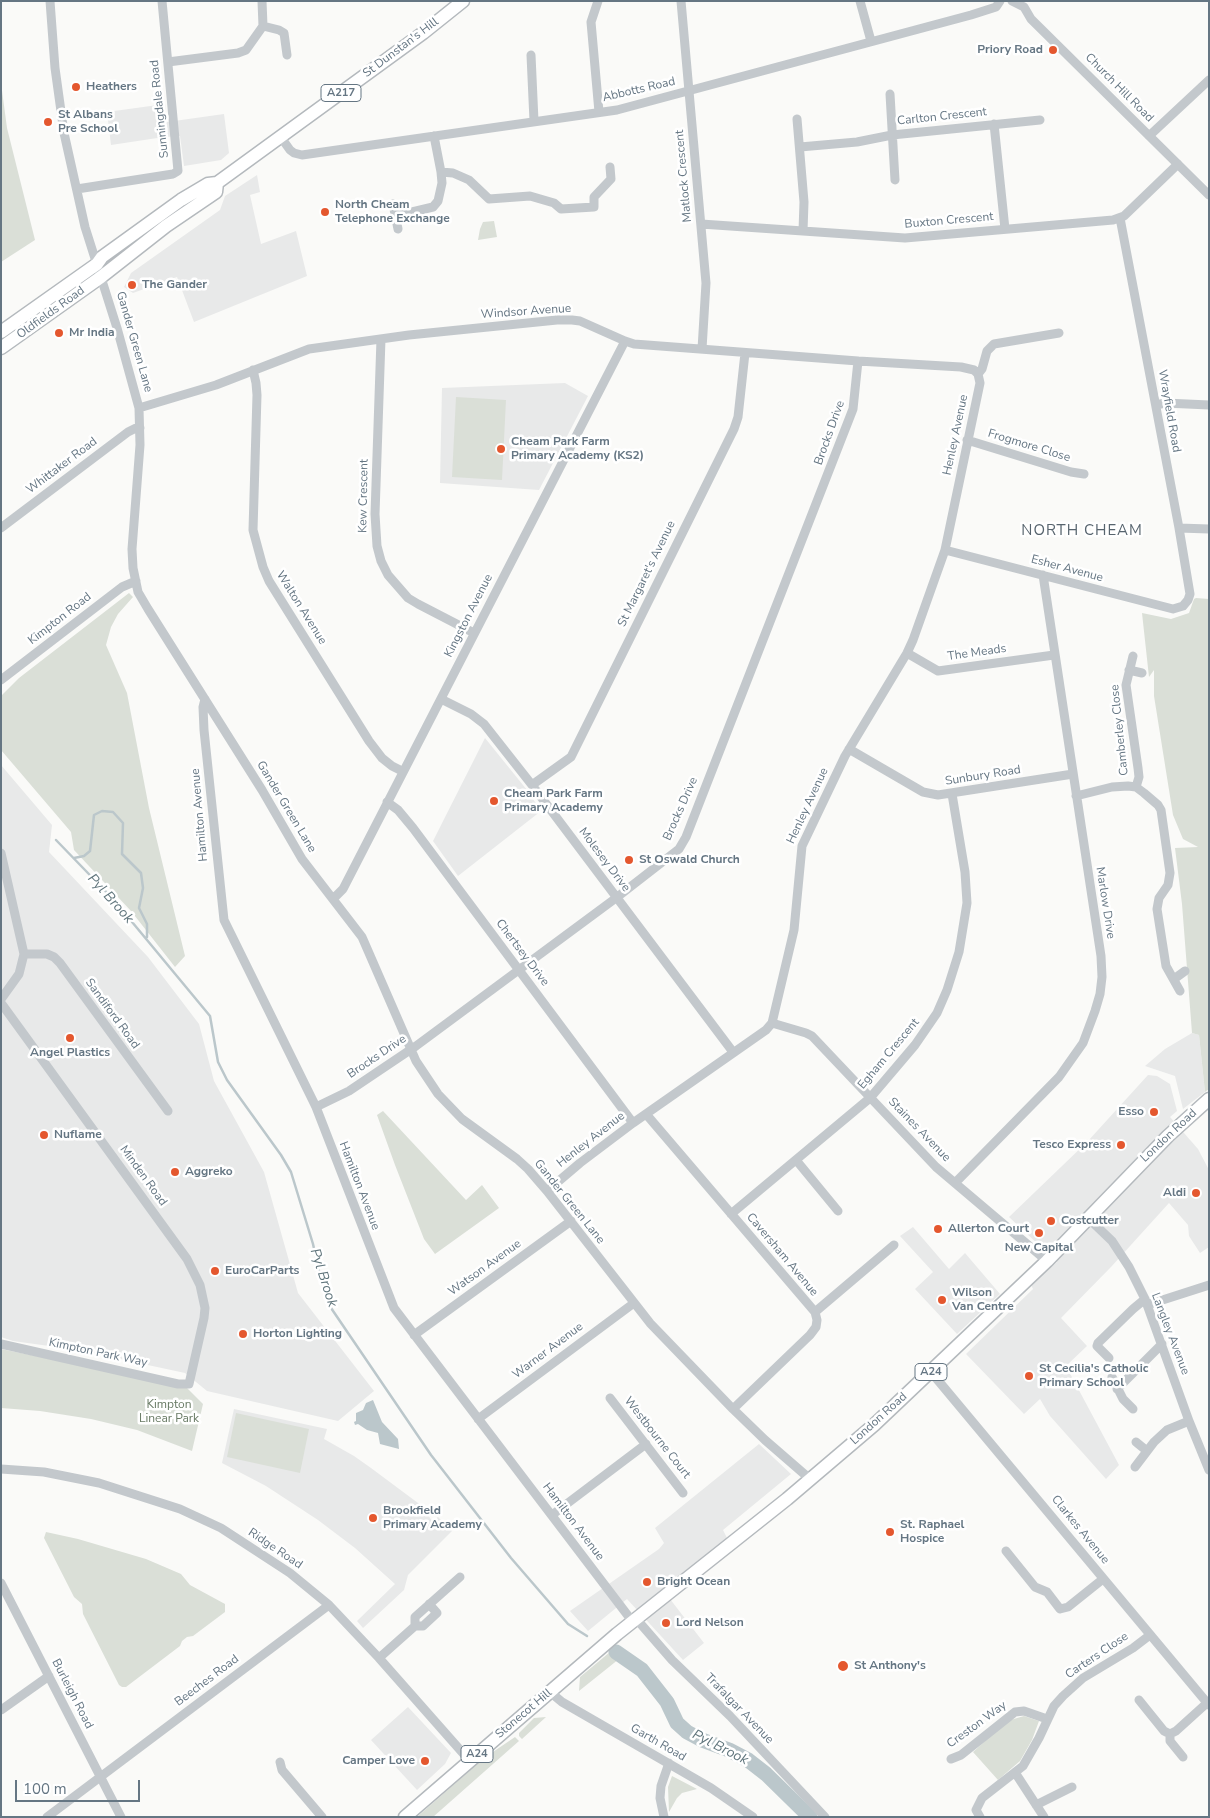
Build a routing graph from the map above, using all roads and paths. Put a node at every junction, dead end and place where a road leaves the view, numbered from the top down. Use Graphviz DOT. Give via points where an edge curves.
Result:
graph roads {
  1 [pos="50,1"];
  2 [pos="162,1"];
  3 [pos="262,1"];
  4 [pos="463,1"];
  5 [pos="598,1"];
  6 [pos="681,1"];
  7 [pos="860,1"];
  8 [pos="1000,1"];
  9 [pos="1012,1"];
  10 [pos="1028,4"];
  11 [pos="263,26"];
  12 [pos="871,41"];
  13 [pos="287,55"];
  14 [pos="531,55"];
  15 [pos="168,62"];
  16 [pos="1209,80"];
  17 [pos="689,91"];
  18 [pos="890,94"];
  19 [pos="599,112"];
  20 [pos="796,119"];
  21 [pos="1040,120"];
  22 [pos="534,121"];
  23 [pos="994,124"];
  24 [pos="892,135"];
  25 [pos="280,136"];
  26 [pos="434,136"];
  27 [pos="1149,136"];
  28 [pos="800,147"];
  29 [pos="1178,164"];
  30 [pos="610,166"];
  31 [pos="441,172"];
  32 [pos="895,180"];
  33 [pos="217,183"];
  34 [pos="77,189"];
  35 [pos="1209,195"];
  36 [pos="393,204"];
  37 [pos="395,216"];
  38 [pos="1120,218"];
  39 [pos="701,224"];
  40 [pos="398,229"];
  41 [pos="1005,229"];
  42 [pos="803,232"];
  43 [pos="97,264"];
  44 [pos="101,277"];
  45 [pos="1,332"];
  46 [pos="1059,333"];
  47 [pos="381,339"];
  48 [pos="625,341"];
  49 [pos="1,348"];
  50 [pos="702,349"];
  51 [pos="745,353"];
  52 [pos="858,361"];
  53 [pos="254,370"];
  54 [pos="978,374"];
  55 [pos="1156,405"];
  56 [pos="1209,405"];
  57 [pos="139,408"];
  58 [pos="140,428"];
  59 [pos="967,440"];
  60 [pos="1084,474"];
  61 [pos="1,528"];
  62 [pos="1179,528"];
  63 [pos="1209,529"];
  64 [pos="945,550"];
  65 [pos="1043,575"];
  66 [pos="136,581"];
  67 [pos="1183,606"];
  68 [pos="474,633"];
  69 [pos="907,653"];
  70 [pos="1054,655"];
  71 [pos="1133,656"];
  72 [pos="1130,670"];
  73 [pos="1142,673"];
  74 [pos="1,680"];
  75 [pos="206,699"];
  76 [pos="441,699"];
  77 [pos="222,725"];
  78 [pos="204,730"];
  79 [pos="849,749"];
  80 [pos="402,771"];
  81 [pos="1073,774"];
  82 [pos="532,785"];
  83 [pos="1136,788"];
  84 [pos="952,794"];
  85 [pos="1076,796"];
  86 [pos="387,802"];
  87 [pos="1,854"];
  88 [pos="616,898"];
  89 [pos="333,899"];
  90 [pos="24,954"];
  91 [pos="518,969"];
  92 [pos="1185,971"];
  93 [pos="1174,979"];
  94 [pos="1180,990"];
  95 [pos="1,1001"];
  96 [pos="772,1023"];
  97 [pos="410,1049"];
  98 [pos="733,1052"];
  99 [pos="870,1098"];
  100 [pos="1209,1100"];
  101 [pos="316,1107"];
  102 [pos="168,1112"];
  103 [pos="646,1114"];
  104 [pos="633,1123"];
  105 [pos="796,1160"];
  106 [pos="955,1183"];
  107 [pos="547,1191"];
  108 [pos="838,1211"];
  109 [pos="731,1214"];
  110 [pos="1088,1218"];
  111 [pos="571,1221"];
  112 [pos="894,1245"];
  113 [pos="1047,1262"];
  114 [pos="1209,1285"];
  115 [pos="1146,1302"];
  116 [pos="634,1303"];
  117 [pos="815,1312"];
  118 [pos="414,1335"];
  119 [pos="1,1344"];
  120 [pos="1162,1344"];
  121 [pos="1109,1358"];
  122 [pos="931,1372"];
  123 [pos="1112,1377"];
  124 [pos="189,1384"];
  125 [pos="1117,1389"];
  126 [pos="610,1398"];
  127 [pos="733,1409"];
  128 [pos="1133,1409"];
  129 [pos="478,1419"];
  130 [pos="1189,1421"];
  131 [pos="1136,1442"];
  132 [pos="646,1444"];
  133 [pos="1147,1450"];
  134 [pos="1135,1467"];
  135 [pos="1,1469"];
  136 [pos="1209,1470"];
  137 [pos="810,1479"];
  138 [pos="683,1493"];
  139 [pos="552,1515"];
  140 [pos="1006,1551"];
  141 [pos="460,1577"];
  142 [pos="1103,1578"];
  143 [pos="1,1583"];
  144 [pos="329,1605"];
  145 [pos="634,1620"];
  146 [pos="1150,1635"];
  147 [pos="597,1651"];
  148 [pos="379,1658"];
  149 [pos="49,1676"];
  150 [pos="550,1692"];
  151 [pos="1139,1700"];
  152 [pos="1208,1704"];
  153 [pos="1,1710"];
  154 [pos="1047,1719"];
  155 [pos="1170,1734"];
  156 [pos="1182,1757"];
  157 [pos="469,1760"];
  158 [pos="951,1760"];
  159 [pos="280,1762"];
  160 [pos="669,1763"];
  161 [pos="1016,1774"];
  162 [pos="101,1776"];
  163 [pos="1072,1787"];
  164 [pos="1036,1805"];
  165 [pos="47,1817"];
  166 [pos="121,1817"];
  167 [pos="322,1817"];
  168 [pos="405,1817"];
  169 [pos="664,1817"];
  170 [pos="753,1817"];
  171 [pos="825,1817"];
  172 [pos="980,1817"];
  173 [pos="1044,1817"];
  1 -- 34 [label="street, Gander Green Lane" via="56,81"];
  2 -- 15 [label="street, Sunningdale Road"];
  3 -- 11 [label="street"];
  4 -- 25 [label="highway, St Dunstan's Hill / A217"];
  5 -- 19 [label="street" via="591,22"];
  6 -- 17 [label="street, Matlock Crescent"];
  7 -- 12 [label="street"];
  8 -- 12 [label="street, Abbotts Road" via="996,7"];
  9 -- 10 [label="street, Church Hill Road"];
  10 -- 27 [label="street, Church Hill Road" via="1031,19"];
  11 -- 13 [label="street" via="284,33"];
  11 -- 15 [label="street" via="242,52"];
  12 -- 17 [label="street, Abbotts Road"];
  14 -- 22 [label="street"];
  15 -- 34 [label="street, Sunningdale Road" via="178,171"];
  16 -- 27 [label="street"];
  17 -- 19 [label="street, Abbotts Road"];
  17 -- 39 [label="street, Matlock Crescent"];
  18 -- 24 [label="street, Carlton Crescent"];
  19 -- 22 [label="street, Abbotts Road"];
  20 -- 28 [label="street"];
  21 -- 23 [label="street, Carlton Crescent"];
  22 -- 26 [label="street, Abbotts Road"];
  23 -- 24 [label="street, Carlton Crescent"];
  23 -- 41 [label="street, Carlton Crescent"];
  24 -- 28 [label="street, Carlton Crescent"];
  24 -- 32 [label="street, Carlton Crescent"];
  25 -- 26 [label="street, Abbotts Road" via="294,153 302,155"];
  25 -- 33 [label="highway, St Dunstan's Hill / A217"];
  26 -- 31 [label="street"];
  27 -- 29 [label="street, Church Hill Road"];
  28 -- 42 [label="street"];
  29 -- 35 [label="street, Church Hill Road"];
  29 -- 38 [label="street"];
  30 -- 31 [label="street" via="612,179 594,197 594,206 561,209 554,203 530,196 489,199 469,180"];
  31 -- 37 [label="street" via="438,201 433,207"];
  33 -- 43 [label="highway, St Dunstan's Hill / A217" via="208,184 181,200 102,257"];
  33 -- 44 [label="highway, St Dunstan's Hill / A217" via="216,192"];
  34 -- 43 [label="street, Gander Green Lane"];
  36 -- 37 [label="street"];
  37 -- 40 [label="street"];
  38 -- 41 [label="street, Buxton Crescent"];
  38 -- 55 [label="street, Wrayfield Road"];
  39 -- 42 [label="street, Buxton Crescent"];
  39 -- 50 [label="street, Matlock Crescent" via="706,284"];
  41 -- 42 [label="street, Buxton Crescent" via="905,238"];
  43 -- 44 [label="street, Gander Green Lane"];
  43 -- 45 [label="highway, Oldfields Road / A217"];
  44 -- 49 [label="highway, Oldfields Road / A217"];
  44 -- 57 [label="street, Gander Green Lane"];
  46 -- 54 [label="street, Henley Avenue" via="994,344 987,351"];
  47 -- 48 [label="street, Windsor Avenue" via="572,320"];
  47 -- 53 [label="street, Windsor Avenue" via="309,349"];
  47 -- 68 [label="street, Kew Crescent" via="375,514 381,561 388,575 408,598"];
  48 -- 50 [label="street, Windsor Avenue"];
  48 -- 68 [label="street, Kingston Avenue"];
  50 -- 51 [label="street, Windsor Avenue"];
  51 -- 52 [label="street, Windsor Avenue"];
  51 -- 82 [label="street, St Margaret's Avenue" via="738,418 730,436 571,757"];
  52 -- 54 [label="street, Windsor Avenue" via="961,367"];
  52 -- 88 [label="street, Brocks Drive" via="853,409 686,837 679,848"];
  53 -- 57 [label="street, Windsor Avenue" via="216,386"];
  53 -- 80 [label="street, Walton Avenue" via="253,530 263,567 369,741 382,758"];
  54 -- 59 [label="street, Henley Avenue" via="980,383"];
  55 -- 56 [label="street"];
  55 -- 62 [label="street, Wrayfield Road"];
  57 -- 58 [label="street, Gander Green Lane"];
  58 -- 61 [label="street, Whittaker Road" via="128,432"];
  58 -- 66 [label="street, Gander Green Lane" via="132,549"];
  59 -- 60 [label="street, Frogmore Close"];
  59 -- 64 [label="street, Henley Avenue"];
  62 -- 63 [label="street"];
  62 -- 67 [label="street, Wrayfield Road" via="1190,594"];
  64 -- 65 [label="street, Esher Avenue"];
  64 -- 69 [label="street, Henley Avenue"];
  65 -- 67 [label="street, Esher Avenue" via="1174,609"];
  65 -- 70 [label="street, Marlow Drive"];
  66 -- 74 [label="street, Kimpton Road" via="122,587"];
  66 -- 75 [label="street, Gander Green Lane" via="148,609"];
  68 -- 76 [label="street, Kingston Avenue"];
  69 -- 70 [label="street, The Meads" via="938,671"];
  69 -- 79 [label="street, Henley Avenue"];
  70 -- 81 [label="street, Marlow Drive"];
  71 -- 72 [label="street, Camberley Close"];
  72 -- 73 [label="street, Camberley Close"];
  72 -- 83 [label="street, Camberley Close" via="1126,685 1139,777"];
  75 -- 77 [label="street, Gander Green Lane"];
  75 -- 78 [label="street, Hamilton Avenue"];
  76 -- 80 [label="street, Kingston Avenue"];
  76 -- 82 [label="street, Molesey Drive" via="484,724"];
  77 -- 78 [label="street"];
  77 -- 89 [label="street, Gander Green Lane" via="302,859"];
  78 -- 101 [label="street, Hamilton Avenue" via="224,920"];
  79 -- 84 [label="street, Sunbury Road" via="922,792 938,796"];
  79 -- 96 [label="street, Henley Avenue" via="802,846 793,937"];
  80 -- 86 [label="street, Kingston Avenue"];
  81 -- 84 [label="street, Sunbury Road"];
  81 -- 85 [label="street, Marlow Drive"];
  82 -- 88 [label="street, Molesey Drive"];
  83 -- 85 [label="street, Camberley Close" via="1112,787"];
  83 -- 93 [label="street, Camberley Close" via="1158,805 1163,817 1170,873 1157,909 1164,960"];
  84 -- 99 [label="street, Egham Crescent" via="966,880 959,952 945,996 930,1024"];
  85 -- 106 [label="street, Marlow Drive" via="1101,956 1102,977 1096,1010 1083,1043 1059,1077"];
  86 -- 89 [label="street, Kingston Avenue" via="343,889"];
  86 -- 91 [label="street, Chertsey Drive" via="413,828"];
  87 -- 90 [label="street"];
  88 -- 91 [label="street, Brocks Drive"];
  88 -- 98 [label="street, Molesey Drive"];
  89 -- 97 [label="street, Gander Green Lane" via="362,937"];
  90 -- 95 [label="street" via="19,974"];
  90 -- 102 [label="street, Sandiford Road" via="54,957"];
  91 -- 97 [label="street, Brocks Drive"];
  91 -- 104 [label="street, Chertsey Drive"];
  92 -- 93 [label="street"];
  93 -- 94 [label="street, Camberley Close"];
  95 -- 124 [label="street, Minden Road" via="194,1270 205,1308"];
  96 -- 98 [label="street, Henley Avenue"];
  96 -- 99 [label="street, Staines Avenue" via="812,1036"];
  97 -- 101 [label="street, Brocks Drive" via="349,1090"];
  97 -- 107 [label="street, Gander Green Lane" via="426,1078 450,1108 517,1159"];
  98 -- 103 [label="street, Henley Avenue"];
  99 -- 105 [label="street, Egham Crescent"];
  99 -- 106 [label="street, Staines Avenue"];
  100 -- 110 [label="highway, London Road / A24" via="1168,1136"];
  101 -- 118 [label="street, Hamilton Avenue" via="390,1301"];
  103 -- 104 [label="street, Henley Avenue"];
  103 -- 109 [label="street, Caversham Avenue"];
  104 -- 107 [label="street, Henley Avenue"];
  105 -- 108 [label="street"];
  105 -- 109 [label="street, Egham Crescent"];
  106 -- 113 [label="street, Staines Avenue"];
  107 -- 111 [label="street, Gander Green Lane"];
  109 -- 117 [label="street, Caversham Avenue"];
  110 -- 113 [label="highway, London Road / A24"];
  110 -- 115 [label="street, Langley Avenue" via="1116,1247"];
  111 -- 116 [label="street, Gander Green Lane"];
  111 -- 118 [label="street, Watson Avenue"];
  112 -- 117 [label="street"];
  113 -- 122 [label="highway, London Road / A24"];
  114 -- 115 [label="street"];
  115 -- 120 [label="street, Langley Avenue"];
  115 -- 121 [label="street" via="1133,1309 1098,1343 1097,1346"];
  116 -- 127 [label="street, Gander Green Lane"];
  116 -- 129 [label="street, Warner Avenue"];
  117 -- 127 [label="street, Caversham Avenue" via="816,1327 810,1335"];
  118 -- 129 [label="street, Hamilton Avenue"];
  119 -- 124 [label="street, Kimpton Park Way"];
  120 -- 125 [label="street"];
  120 -- 130 [label="street, Langley Avenue"];
  122 -- 137 [label="highway, London Road / A24"];
  122 -- 142 [label="street, Clarkes Avenue"];
  123 -- 125 [label="street"];
  125 -- 128 [label="street"];
  126 -- 132 [label="street, Westbourne Court"];
  127 -- 137 [label="street, Gander Green Lane"];
  129 -- 139 [label="street, Hamilton Avenue"];
  130 -- 133 [label="street" via="1166,1430"];
  130 -- 136 [label="street, Langley Avenue"];
  131 -- 133 [label="street"];
  132 -- 138 [label="street, Westbourne Court"];
  132 -- 139 [label="street"];
  133 -- 134 [label="street"];
  135 -- 144 [label="street, Ridge Road" via="71,1476 180,1509 221,1528 266,1556"];
  137 -- 145 [label="highway, London Road / A24"];
  139 -- 145 [label="street, Hamilton Avenue"];
  140 -- 142 [label="street" via="1035,1587 1046,1592 1060,1609 1068,1607"];
  141 -- 148 [label="street" via="415,1617 415,1626"];
  142 -- 146 [label="street, Clarkes Avenue"];
  143 -- 149 [label="street, Burleigh Road"];
  144 -- 148 [label="street, Ridge Road"];
  144 -- 162 [label="street, Beeches Road"];
  145 -- 147 [label="highway, London Road / A24"];
  145 -- 171 [label="street, Trafalgar Avenue"];
  146 -- 152 [label="street, Clarkes Avenue"];
  146 -- 154 [label="street, Carters Close" via="1084,1678 1063,1696"];
  147 -- 150 [label="highway, Stonecot Hill / A24"];
  148 -- 157 [label="street, Ridge Road"];
  149 -- 153 [label="street"];
  149 -- 162 [label="street, Burleigh Road"];
  150 -- 157 [label="highway, Stonecot Hill / A24"];
  150 -- 160 [label="street, Garth Road"];
  151 -- 155 [label="street"];
  152 -- 155 [label="street"];
  154 -- 158 [label="street, Creston Way" via="1024,1711 1016,1712"];
  154 -- 161 [label="street, Carters Close"];
  155 -- 156 [label="street" via="1170,1741"];
  157 -- 168 [label="highway, Stonecot Hill / A24"];
  159 -- 167 [label="street" via="282,1770"];
  160 -- 169 [label="street" via="661,1786"];
  160 -- 170 [label="street, Garth Road"];
  161 -- 164 [label="street"];
  161 -- 172 [label="street, Carters Close" via="982,1798 976,1810"];
  162 -- 165 [label="street, Beeches Road"];
  162 -- 166 [label="street, Burleigh Road"];
  163 -- 164 [label="street"];
  164 -- 173 [label="street"];
}
